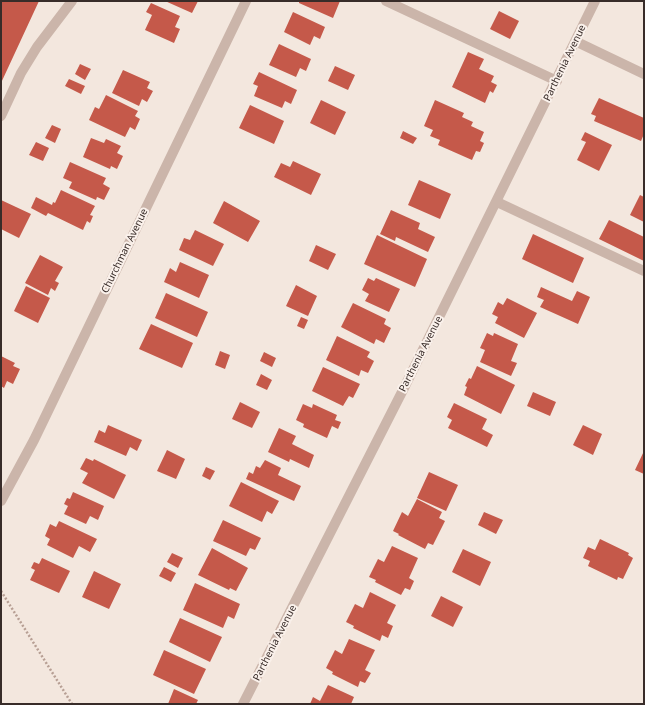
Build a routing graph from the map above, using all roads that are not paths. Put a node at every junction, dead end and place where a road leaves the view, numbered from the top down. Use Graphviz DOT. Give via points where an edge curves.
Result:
graph roads {
  1 [pos="72,1"];
  2 [pos="246,1"];
  3 [pos="386,1"];
  4 [pos="596,1"];
  5 [pos="576,42"];
  6 [pos="644,74"];
  7 [pos="557,81"];
  8 [pos="1,116"];
  9 [pos="497,202"];
  10 [pos="644,271"];
  11 [pos="1,500"];
  12 [pos="243,704"];
  1 -- 8 [label="street" via="37,47 21,73"];
  2 -- 11 [label="street, Churchman Avenue" via="34,440"];
  3 -- 7 [label="street"];
  4 -- 5 [label="street, Parthenia Avenue"];
  5 -- 6 [label="street"];
  5 -- 7 [label="street, Parthenia Avenue"];
  7 -- 9 [label="street, Parthenia Avenue"];
  9 -- 10 [label="street"];
  9 -- 12 [label="street, Parthenia Avenue"];
}
